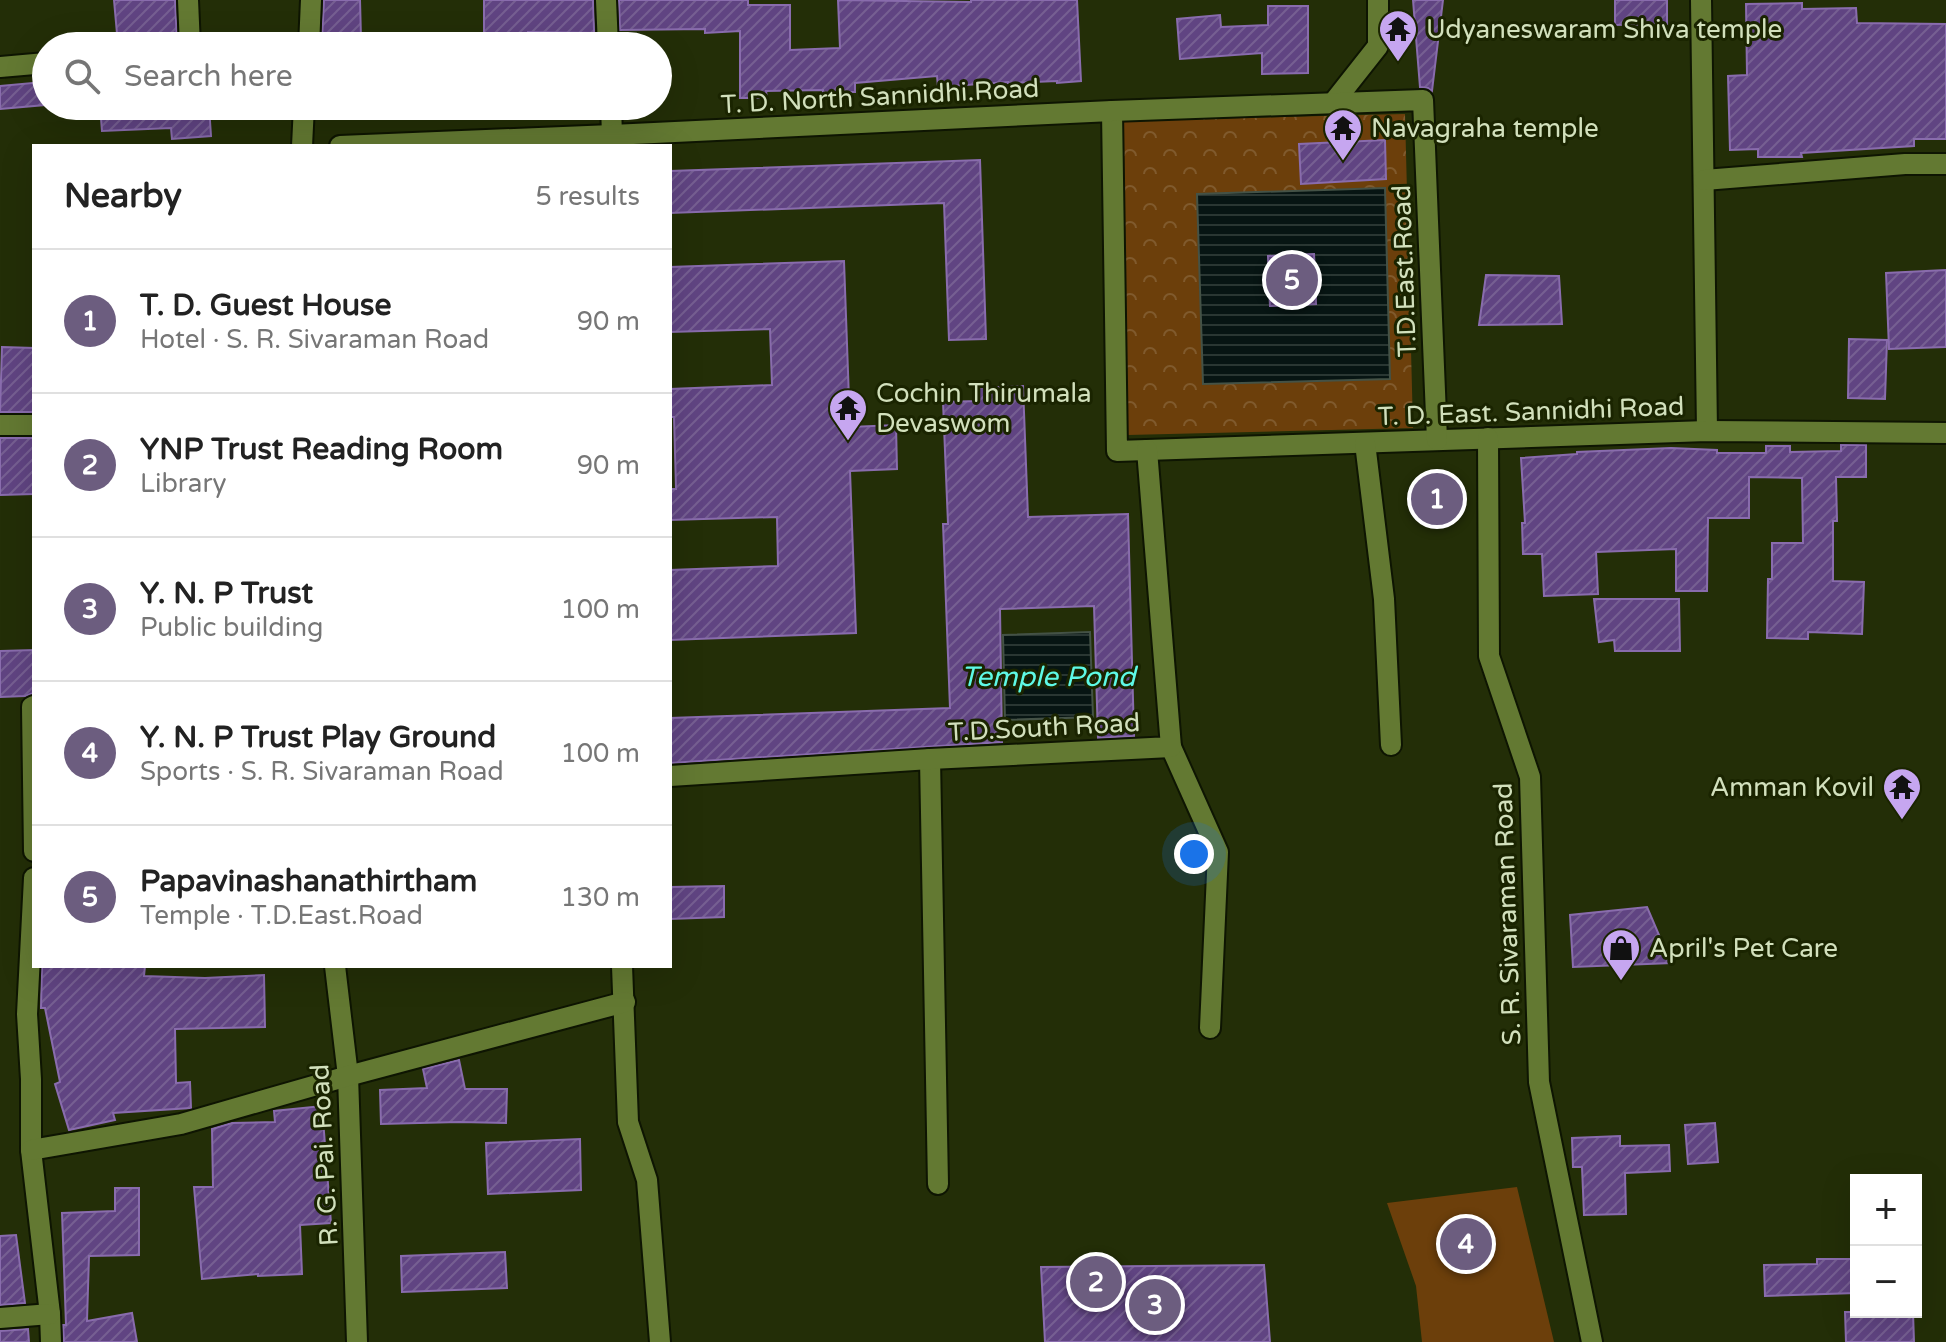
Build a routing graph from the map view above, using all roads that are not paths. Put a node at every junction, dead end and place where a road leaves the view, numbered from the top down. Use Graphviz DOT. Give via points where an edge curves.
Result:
graph roads {
  1 [pos="188,0"];
  2 [pos="311,0"];
  3 [pos="606,0"];
  4 [pos="1378,0"];
  5 [pos="1701,0"];
  6 [pos="189,32"];
  7 [pos="310,32"];
  8 [pos="607,32"];
  9 [pos="32,64"];
  10 [pos="0,67"];
  11 [pos="1423,100"];
  12 [pos="1333,103"];
  13 [pos="1112,111"];
  14 [pos="303,120"];
  15 [pos="611,120"];
  16 [pos="612,135"];
  17 [pos="302,144"];
  18 [pos="389,144"];
  19 [pos="1946,164"];
  20 [pos="1704,180"];
  21 [pos="0,425"];
  22 [pos="32,425"];
  23 [pos="1707,431"];
  24 [pos="1946,433"];
  25 [pos="1488,438"];
  26 [pos="1437,440"];
  27 [pos="1365,443"];
  28 [pos="1147,450"];
  29 [pos="1391,745"];
  30 [pos="1171,747"];
  31 [pos="930,759"];
  32 [pos="672,776"];
  33 [pos="32,917"];
  34 [pos="335,968"];
  35 [pos="622,968"];
  36 [pos="625,1002"];
  37 [pos="1210,1028"];
  38 [pos="348,1076"];
  39 [pos="31,1150"];
  40 [pos="938,1184"];
  41 [pos="50,1314"];
  42 [pos="0,1318"];
  43 [pos="51,1342"];
  44 [pos="357,1342"];
  45 [pos="660,1342"];
  46 [pos="1592,1342"];
  1 -- 6 [label="street"];
  2 -- 7 [label="street"];
  3 -- 8 [label="street"];
  4 -- 12 [label="street" via="1378,46"];
  5 -- 20 [label="street"];
  9 -- 10 [label="street"];
  11 -- 12 [label="street, T. D. North Sannidhi.Road"];
  11 -- 26 [label="street, T.D.East.Road"];
  12 -- 13 [label="street, T. D. North Sannidhi.Road"];
  13 -- 16 [label="street, T. D. North Sannidhi.Road"];
  13 -- 28 [label="street, T. D. East. Sannidhi Road" via="1117,451"];
  14 -- 17 [label="street"];
  15 -- 16 [label="street"];
  16 -- 18 [label="street, T. D. North Sannidhi.Road"];
  19 -- 20 [label="street"];
  20 -- 23 [label="street"];
  21 -- 22 [label="street"];
  23 -- 24 [label="street, T. D. East. Sannidhi Road"];
  23 -- 25 [label="street, T. D. East. Sannidhi Road"];
  25 -- 26 [label="street, T. D. East. Sannidhi Road"];
  25 -- 46 [label="street, S. R. Sivaraman Road" via="1489,656 1530,777 1539,1082"];
  26 -- 27 [label="street, T. D. East. Sannidhi Road"];
  27 -- 28 [label="street, T. D. East. Sannidhi Road"];
  27 -- 29 [label="street" via="1384,599"];
  28 -- 30 [label="street, T.D.South Road"];
  30 -- 31 [label="street, T.D.South Road"];
  30 -- 37 [label="street" via="1218,852"];
  31 -- 32 [label="street, T.D.South Road"];
  31 -- 40 [label="street"];
  33 -- 39 [label="street" via="27,1014"];
  34 -- 38 [label="street, R. G. Pai. Road"];
  35 -- 36 [label="street"];
  36 -- 38 [label="street"];
  36 -- 45 [label="street" via="628,1122 647,1180"];
  38 -- 39 [label="street" via="181,1124"];
  38 -- 44 [label="street, R. G. Pai. Road"];
  39 -- 41 [label="street"];
  41 -- 42 [label="street"];
  41 -- 43 [label="street"];
}
